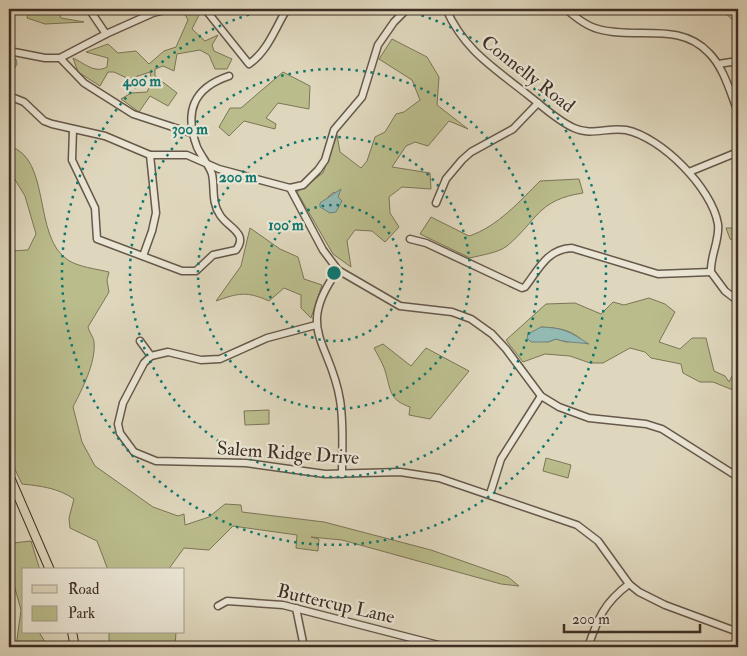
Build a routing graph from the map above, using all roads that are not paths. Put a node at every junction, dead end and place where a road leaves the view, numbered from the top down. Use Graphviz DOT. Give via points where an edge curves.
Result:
graph roads {
  1 [pos="89,9"];
  2 [pos="169,9"];
  3 [pos="206,9"];
  4 [pos="287,9"];
  5 [pos="407,9"];
  6 [pos="446,9"];
  7 [pos="566,9"];
  8 [pos="106,34"];
  9 [pos="9,51"];
  10 [pos="60,58"];
  11 [pos="738,61"];
  12 [pos="718,64"];
  13 [pos="229,76"];
  14 [pos="9,96"];
  15 [pos="538,103"];
  16 [pos="738,112"];
  17 [pos="73,129"];
  18 [pos="194,134"];
  19 [pos="738,152"];
  20 [pos="150,155"];
  21 [pos="203,160"];
  22 [pos="689,172"];
  23 [pos="290,188"];
  24 [pos="436,203"];
  25 [pos="410,239"];
  26 [pos="143,256"];
  27 [pos="338,270"];
  28 [pos="711,272"];
  29 [pos="738,301"];
  30 [pos="316,326"];
  31 [pos="140,341"];
  32 [pos="151,356"];
  33 [pos="541,396"];
  34 [pos="342,474"];
  35 [pos="9,475"];
  36 [pos="738,477"];
  37 [pos="490,494"];
  38 [pos="49,568"];
  39 [pos="629,584"];
  40 [pos="218,606"];
  41 [pos="296,608"];
  42 [pos="738,632"];
  43 [pos="72,634"];
  44 [pos="75,647"];
  45 [pos="304,647"];
  46 [pos="446,647"];
  47 [pos="588,647"];
  1 -- 8 [label="street"];
  2 -- 8 [label="street"];
  3 -- 4 [label="street" via="249,64 258,58"];
  5 -- 23 [label="street" via="378,45 362,97 334,130 325,160 302,185"];
  6 -- 15 [label="street, Connelly Road" via="472,50"];
  7 -- 12 [label="street" via="599,30 687,37 709,52"];
  8 -- 10 [label="street"];
  9 -- 10 [label="street"];
  10 -- 18 [label="street" via="84,83 133,114"];
  11 -- 12 [label="street"];
  12 -- 16 [label="street"];
  13 -- 18 [label="street" via="208,86 195,99 191,117"];
  14 -- 17 [label="street" via="24,102 44,121"];
  15 -- 22 [label="street, Connelly Road" via="568,125 583,131 616,129 651,140"];
  15 -- 24 [label="street" via="514,129 462,160 446,179"];
  17 -- 20 [label="street" via="105,136"];
  17 -- 26 [label="street" via="72,160 95,208 97,239"];
  18 -- 21 [label="street"];
  19 -- 22 [label="street"];
  20 -- 21 [label="street" via="187,155"];
  20 -- 26 [label="street" via="156,213"];
  21 -- 23 [label="street" via="219,169"];
  21 -- 26 [label="street" via="212,173 215,206 225,222 238,232 240,244 236,250 212,255 196,271 189,272"];
  22 -- 28 [label="street, Connelly Road" via="706,194 718,224"];
  23 -- 27 [label="street" via="323,250"];
  25 -- 28 [label="street" via="426,243 522,288 550,254 560,248 572,248 658,274"];
  27 -- 30 [label="street" via="323,294"];
  27 -- 33 [label="street" via="400,306 452,312 471,319 506,349"];
  28 -- 29 [label="street" via="725,291"];
  30 -- 32 [label="street" via="254,342 220,359 201,360 168,352"];
  30 -- 34 [label="street" via="340,402"];
  31 -- 32 [label="street"];
  32 -- 34 [label="street, Salem Ridge Drive" via="119,413 120,433 134,452 156,461 246,463 309,473"];
  33 -- 36 [label="street" via="589,418 646,424 662,430"];
  33 -- 37 [label="street" via="501,459"];
  34 -- 37 [label="street, Salem Ridge Drive" via="419,474"];
  35 -- 38 [label="main road"];
  37 -- 39 [label="street, Salem Ridge Drive" via="576,525 598,541"];
  39 -- 42 [label="street, Salem Ridge Drive" via="664,605"];
  39 -- 47 [label="street" via="603,609"];
  40 -- 41 [label="street, Buttercup Lane" via="227,601"];
  41 -- 45 [label="street"];
  41 -- 46 [label="street, Buttercup Lane"];
  43 -- 44 [label="main road"];
}
